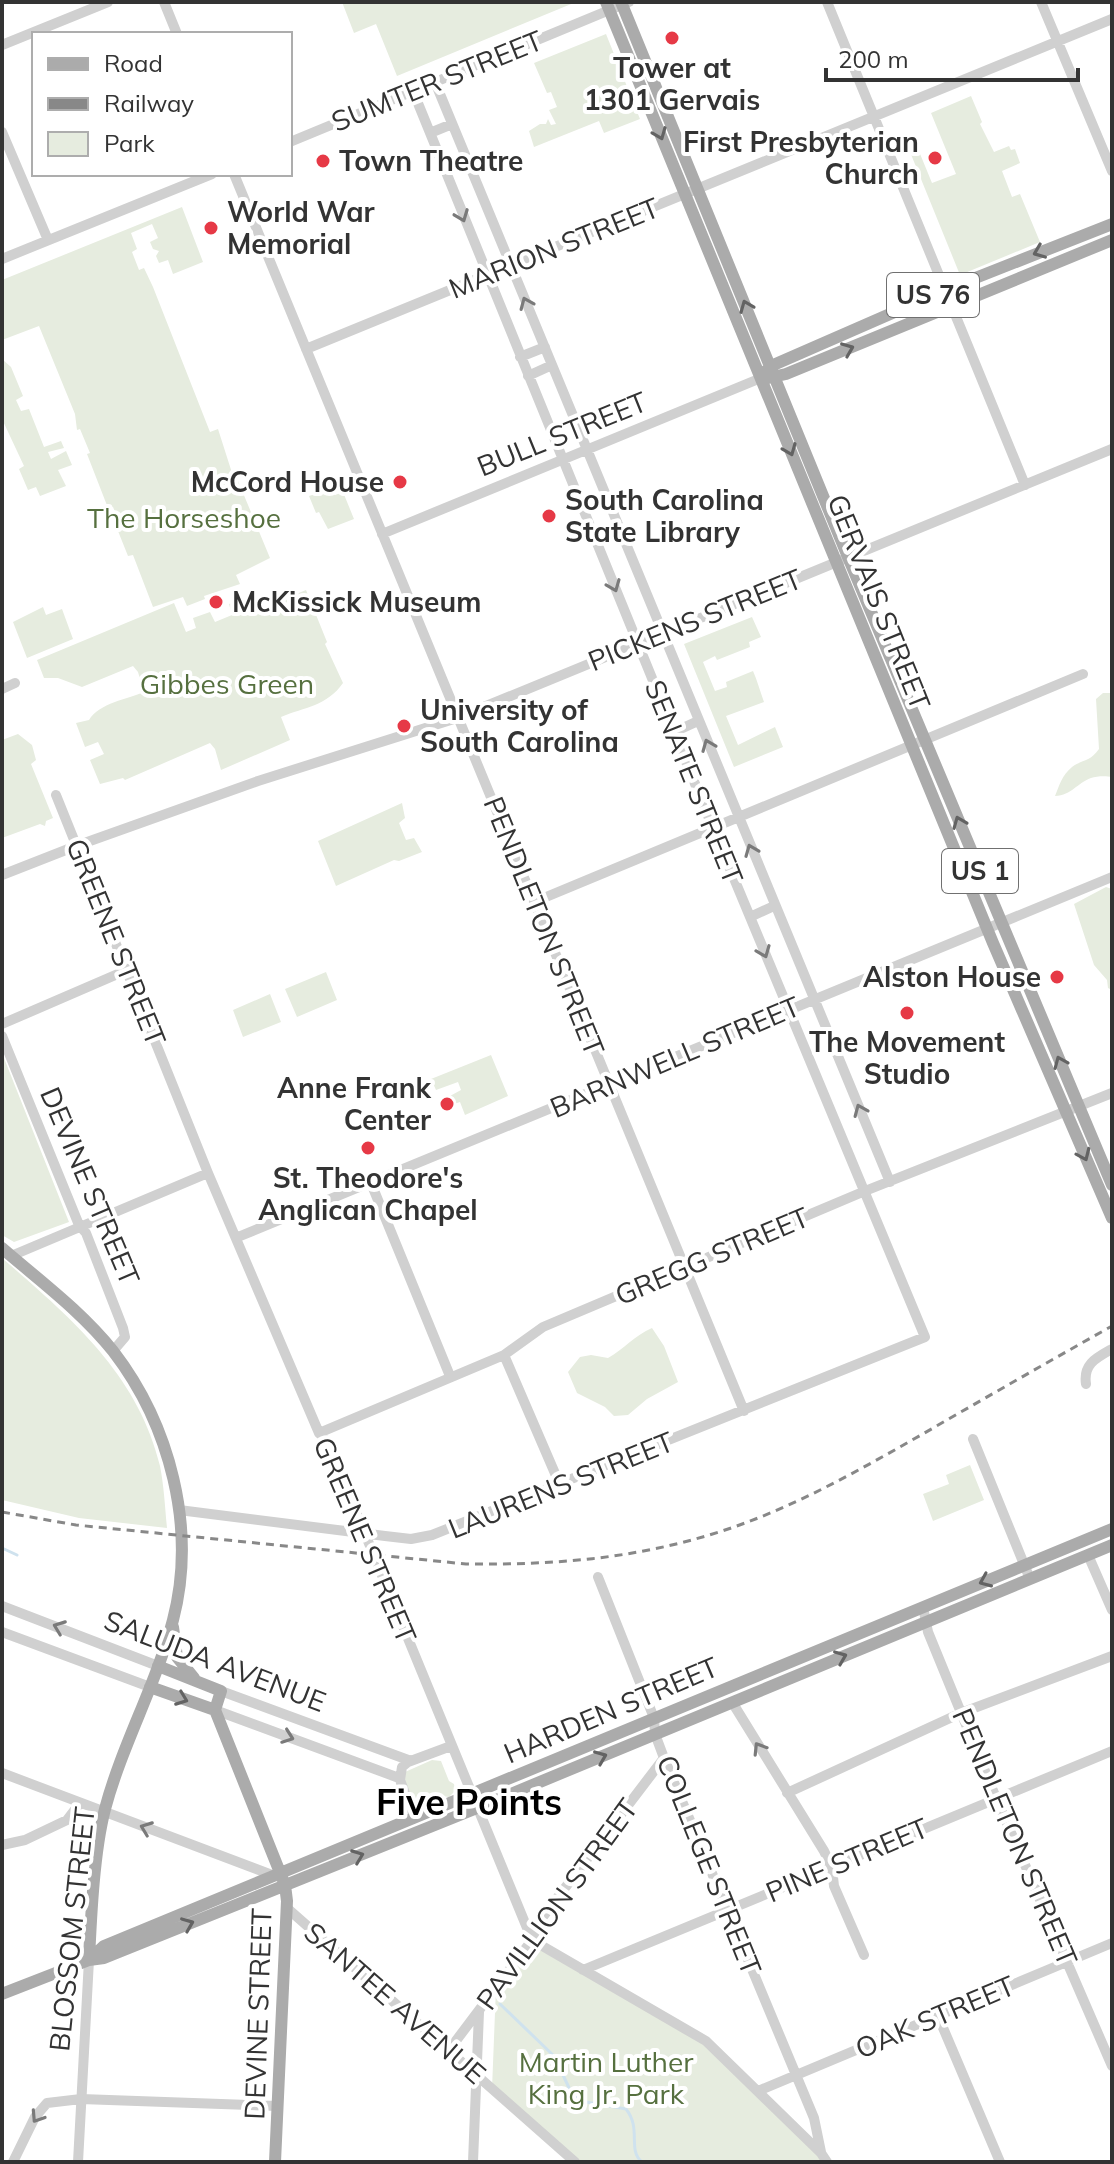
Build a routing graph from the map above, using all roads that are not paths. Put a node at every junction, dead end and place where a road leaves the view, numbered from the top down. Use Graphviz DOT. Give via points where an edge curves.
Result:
graph roads {
  1 [pos="108,2"];
  2 [pos="164,2"];
  3 [pos="827,2"];
  4 [pos="1041,2"];
  5 [pos="624,3"];
  6 [pos="607,6"];
  7 [pos="1112,19"];
  8 [pos="34,32"];
  9 [pos="176,32"];
  10 [pos="32,33"];
  11 [pos="1057,42"];
  12 [pos="2,45"];
  13 [pos="435,82"];
  14 [pos="413,91"];
  15 [pos="874,117"];
  16 [pos="452,124"];
  17 [pos="2,132"];
  18 [pos="430,133"];
  19 [pos="292,141"];
  20 [pos="1112,171"];
  21 [pos="207,176"];
  22 [pos="235,176"];
  23 [pos="698,189"];
  24 [pos="685,195"];
  25 [pos="1112,224"];
  26 [pos="48,240"];
  27 [pos="1112,240"];
  28 [pos="2,259"];
  29 [pos="511,266"];
  30 [pos="486,276"];
  31 [pos="945,290"];
  32 [pos="952,307"];
  33 [pos="545,347"];
  34 [pos="306,349"];
  35 [pos="520,357"];
  36 [pos="552,365"];
  37 [pos="773,372"];
  38 [pos="528,376"];
  39 [pos="761,378"];
  40 [pos="1112,449"];
  41 [pos="587,450"];
  42 [pos="563,460"];
  43 [pos="1025,485"];
  44 [pos="382,534"];
  45 [pos="842,559"];
  46 [pos="662,634"];
  47 [pos="637,644"];
  48 [pos="1083,674"];
  49 [pos="15,683"];
  50 [pos="2,689"];
  51 [pos="457,718"];
  52 [pos="698,721"];
  53 [pos="674,732"];
  54 [pos="930,739"];
  55 [pos="912,746"];
  56 [pos="56,795"];
  57 [pos="738,817"];
  58 [pos="713,828"];
  59 [pos="76,846"];
  60 [pos="2,875"];
  61 [pos="1112,877"];
  62 [pos="534,902"];
  63 [pos="774,906"];
  64 [pos="750,917"];
  65 [pos="1001,923"];
  66 [pos="988,929"];
  67 [pos="127,970"];
  68 [pos="814,999"];
  69 [pos="789,1011"];
  70 [pos="2,1024"];
  71 [pos="2,1036"];
  72 [pos="609,1085"];
  73 [pos="1112,1093"];
  74 [pos="1078,1106"];
  75 [pos="1065,1112"];
  76 [pos="208,1173"];
  77 [pos="890,1182"];
  78 [pos="371,1183"];
  79 [pos="1112,1185"];
  80 [pos="865,1191"];
  81 [pos="1112,1218"];
  82 [pos="79,1225"];
  83 [pos="238,1237"];
  84 [pos="7,1252"];
  85 [pos="684,1267"];
  86 [pos="925,1337"];
  87 [pos="1112,1349"];
  88 [pos="113,1351"];
  89 [pos="504,1355"];
  90 [pos="450,1376"];
  91 [pos="1086,1384"];
  92 [pos="744,1411"];
  93 [pos="319,1433"];
  94 [pos="973,1439"];
  95 [pos="560,1485"];
  96 [pos="179,1510"];
  97 [pos="1112,1529"];
  98 [pos="365,1534"];
  99 [pos="1112,1545"];
  100 [pos="1088,1555"];
  101 [pos="1024,1565"];
  102 [pos="598,1577"];
  103 [pos="1030,1579"];
  104 [pos="2,1606"];
  105 [pos="923,1607"];
  106 [pos="1112,1610"];
  107 [pos="173,1620"];
  108 [pos="925,1622"];
  109 [pos="2,1632"];
  110 [pos="1112,1656"];
  111 [pos="158,1666"];
  112 [pos="196,1680"];
  113 [pos="150,1687"];
  114 [pos="221,1691"];
  115 [pos="732,1702"];
  116 [pos="215,1710"];
  117 [pos="961,1713"];
  118 [pos="654,1718"];
  119 [pos="655,1734"];
  120 [pos="451,1746"];
  121 [pos="1112,1751"];
  122 [pos="664,1758"];
  123 [pos="411,1761"];
  124 [pos="2,1773"];
  125 [pos="399,1778"];
  126 [pos="787,1793"];
  127 [pos="472,1795"];
  128 [pos="996,1798"];
  129 [pos="80,1803"];
  130 [pos="477,1808"];
  131 [pos="104,1812"];
  132 [pos="414,1817"];
  133 [pos="2,1845"];
  134 [pos="832,1868"];
  135 [pos="276,1873"];
  136 [pos="285,1885"];
  137 [pos="287,1908"];
  138 [pos="727,1911"];
  139 [pos="532,1940"];
  140 [pos="1112,1943"];
  141 [pos="864,1955"];
  142 [pos="89,1960"];
  143 [pos="1068,1961"];
  144 [pos="583,1970"];
  145 [pos="2,1994"];
  146 [pos="479,2012"];
  147 [pos="938,2016"];
  148 [pos="449,2050"];
  149 [pos="1112,2066"];
  150 [pos="476,2075"];
  151 [pos="795,2075"];
  152 [pos="758,2091"];
  153 [pos="81,2099"];
  154 [pos="278,2106"];
  155 [pos="824,2158"];
  156 [pos="13,2162"];
  157 [pos="78,2162"];
  158 [pos="275,2162"];
  159 [pos="473,2162"];
  160 [pos="575,2162"];
  161 [pos="1000,2162"];
  1 -- 8 [label="street"];
  2 -- 9 [label="street"];
  3 -- 15 [label="street"];
  4 -- 11 [label="street"];
  5 -- 6 [label="street, SUMTER STREET"];
  5 -- 23 [label="main road, GERVAIS STREET / US 1"];
  6 -- 13 [label="street, SUMTER STREET"];
  6 -- 24 [label="main road, GERVAIS STREET, one-way"];
  7 -- 11 [label="street, MARION STREET"];
  10 -- 12 [label="street"];
  11 -- 15 [label="street, MARION STREET"];
  11 -- 20 [label="street"];
  13 -- 14 [label="street, SUMTER STREET"];
  13 -- 16 [label="street, SENATE STREET"];
  14 -- 18 [label="street, SENATE STREET"];
  14 -- 19 [label="street, SUMTER STREET"];
  15 -- 23 [label="street, MARION STREET"];
  15 -- 31 [label="street"];
  16 -- 18 [label="street"];
  16 -- 29 [label="street, SENATE STREET"];
  17 -- 26 [label="street"];
  18 -- 30 [label="street, SENATE STREET, one-way"];
  21 -- 26 [label="street"];
  22 -- 34 [label="street, PENDLETON STREET"];
  23 -- 24 [label="street, MARION STREET"];
  37 -- 23 [label="main road, GERVAIS STREET / US 1, one-way"];
  24 -- 29 [label="street, MARION STREET"];
  24 -- 39 [label="main road, GERVAIS STREET"];
  25 -- 31 [label="main road, BULL STREET / US 76, one-way"];
  26 -- 28 [label="street"];
  27 -- 32 [label="main road, BULL STREET / US 76"];
  29 -- 30 [label="street, MARION STREET"];
  33 -- 29 [label="street, SENATE STREET, one-way"];
  30 -- 34 [label="street, MARION STREET"];
  30 -- 35 [label="street, SENATE STREET"];
  31 -- 32 [label="street"];
  31 -- 37 [label="main road, BULL STREET / US 76"];
  37 -- 32 [label="main road, BULL STREET / US 76, one-way"];
  32 -- 43 [label="street"];
  33 -- 35 [label="street"];
  33 -- 36 [label="street, SENATE STREET"];
  34 -- 44 [label="street, PENDLETON STREET"];
  35 -- 38 [label="street, SENATE STREET"];
  36 -- 38 [label="street"];
  36 -- 41 [label="street, SENATE STREET"];
  37 -- 39 [label="main road, BULL STREET"];
  37 -- 45 [label="main road, GERVAIS STREET / US 1"];
  38 -- 42 [label="street, SENATE STREET"];
  39 -- 41 [label="street, BULL STREET"];
  39 -- 45 [label="main road, GERVAIS STREET, one-way"];
  40 -- 43 [label="street, PICKENS STREET"];
  41 -- 42 [label="street, BULL STREET"];
  41 -- 46 [label="street, SENATE STREET"];
  42 -- 44 [label="street, BULL STREET"];
  42 -- 47 [label="street, SENATE STREET, one-way"];
  43 -- 45 [label="street, PICKENS STREET"];
  44 -- 51 [label="street, PENDLETON STREET"];
  45 -- 46 [label="street, PICKENS STREET"];
  45 -- 54 [label="main road, GERVAIS STREET / US 1"];
  45 -- 55 [label="main road, GERVAIS STREET"];
  46 -- 47 [label="street, PICKENS STREET"];
  46 -- 52 [label="street, SENATE STREET"];
  47 -- 51 [label="street, PICKENS STREET"];
  47 -- 53 [label="street, SENATE STREET"];
  48 -- 54 [label="street"];
  49 -- 50 [label="street"];
  51 -- 59 [label="street, PICKENS STREET"];
  51 -- 62 [label="street, PENDLETON STREET"];
  52 -- 53 [label="street"];
  57 -- 52 [label="street, SENATE STREET, one-way"];
  53 -- 58 [label="street, SENATE STREET"];
  54 -- 55 [label="street"];
  65 -- 54 [label="main road, GERVAIS STREET / US 1, one-way"];
  55 -- 57 [label="street"];
  55 -- 66 [label="main road, GERVAIS STREET"];
  56 -- 59 [label="street, GREENE STREET"];
  57 -- 58 [label="street"];
  63 -- 57 [label="street, SENATE STREET, one-way"];
  58 -- 62 [label="street"];
  58 -- 64 [label="street, SENATE STREET"];
  59 -- 60 [label="street, PICKENS STREET"];
  59 -- 67 [label="street, GREENE STREET"];
  61 -- 65 [label="street, BARNWELL STREET"];
  62 -- 72 [label="street, PENDLETON STREET"];
  63 -- 64 [label="street"];
  63 -- 68 [label="street, SENATE STREET"];
  64 -- 69 [label="street, SENATE STREET, one-way"];
  65 -- 66 [label="street, BARNWELL STREET"];
  74 -- 65 [label="main road, GERVAIS STREET / US 1, one-way"];
  66 -- 68 [label="street, BARNWELL STREET"];
  66 -- 75 [label="main road, GERVAIS STREET"];
  67 -- 70 [label="street"];
  67 -- 76 [label="street, GREENE STREET"];
  68 -- 69 [label="street, BARNWELL STREET"];
  77 -- 68 [label="street, SENATE STREET, one-way"];
  69 -- 72 [label="street, BARNWELL STREET"];
  69 -- 80 [label="street, SENATE STREET"];
  71 -- 82 [label="street, DEVINE STREET"];
  72 -- 78 [label="street, BARNWELL STREET"];
  72 -- 85 [label="street, PENDLETON STREET"];
  73 -- 74 [label="street, GREGG STREET"];
  74 -- 75 [label="street, GREGG STREET"];
  74 -- 79 [label="main road, GERVAIS STREET / US 1"];
  75 -- 77 [label="street, GREGG STREET"];
  75 -- 81 [label="main road, GERVAIS STREET, one-way"];
  76 -- 82 [label="street"];
  76 -- 83 [label="street, GREENE STREET"];
  77 -- 80 [label="street, GREGG STREET"];
  78 -- 83 [label="street, BARNWELL STREET"];
  78 -- 90 [label="street"];
  80 -- 85 [label="street, GREGG STREET"];
  80 -- 86 [label="street, SENATE STREET"];
  82 -- 84 [label="street"];
  82 -- 88 [label="street, DEVINE STREET" via="125,1337"];
  83 -- 93 [label="street, GREENE STREET"];
  84 -- 88 [label="main road, BLOSSOM STREET"];
  85 -- 89 [label="street, GREGG STREET" via="543,1327"];
  85 -- 92 [label="street, PENDLETON STREET"];
  86 -- 92 [label="street, LAURENS STREET"];
  87 -- 91 [label="street" via="1088,1365"];
  88 -- 96 [label="main road, BLOSSOM STREET" via="152,1418"];
  89 -- 90 [label="street, GREGG STREET"];
  89 -- 95 [label="street"];
  90 -- 93 [label="street, GREGG STREET"];
  92 -- 95 [label="street, LAURENS STREET"];
  93 -- 98 [label="street, GREENE STREET"];
  94 -- 101 [label="street"];
  95 -- 98 [label="street, LAURENS STREET" via="432,1535 411,1539"];
  96 -- 98 [label="street, LAURENS STREET"];
  96 -- 107 [label="main road, BLOSSOM STREET" via="180,1567"];
  97 -- 101 [label="main road, HARDEN STREET"];
  98 -- 120 [label="street, GREENE STREET"];
  99 -- 100 [label="main road, HARDEN STREET"];
  100 -- 103 [label="main road, HARDEN STREET"];
  100 -- 106 [label="street"];
  101 -- 103 [label="street"];
  101 -- 105 [label="main road, HARDEN STREET, one-way"];
  102 -- 118 [label="street, COLLEGE STREET"];
  103 -- 108 [label="main road, HARDEN STREET"];
  111 -- 104 [label="street, SALUDA AVENUE, one-way"];
  105 -- 108 [label="street, PENDLETON STREET"];
  105 -- 118 [label="main road, HARDEN STREET"];
  107 -- 111 [label="main road, BLOSSOM STREET"];
  107 -- 112 [label="main road" via="177,1657"];
  115 -- 108 [label="main road, HARDEN STREET, one-way"];
  108 -- 117 [label="street, PENDLETON STREET"];
  109 -- 113 [label="street, SALUDA AVENUE"];
  110 -- 117 [label="street"];
  111 -- 112 [label="main road, SALUDA AVENUE"];
  111 -- 113 [label="main road, BLOSSOM STREET"];
  112 -- 114 [label="main road, SALUDA AVENUE"];
  113 -- 116 [label="main road, SALUDA AVENUE, one-way"];
  113 -- 131 [label="main road, BLOSSOM STREET"];
  114 -- 116 [label="main road"];
  114 -- 123 [label="street, SALUDA AVENUE"];
  115 -- 119 [label="main road, HARDEN STREET"];
  126 -- 115 [label="street, one-way"];
  116 -- 125 [label="street, SALUDA AVENUE, one-way"];
  116 -- 135 [label="main road, DEVINE STREET"];
  117 -- 126 [label="street"];
  117 -- 128 [label="street, PENDLETON STREET"];
  118 -- 119 [label="street, COLLEGE STREET"];
  118 -- 127 [label="main road, HARDEN STREET"];
  119 -- 122 [label="street, COLLEGE STREET"];
  130 -- 119 [label="main road, HARDEN STREET, one-way"];
  120 -- 123 [label="street"];
  120 -- 127 [label="street, GREENE STREET"];
  121 -- 128 [label="street, PINE STREET"];
  122 -- 138 [label="street, COLLEGE STREET"];
  122 -- 139 [label="street, PAVILLION STREET" via="542,1918"];
  123 -- 125 [label="street"];
  124 -- 129 [label="street"];
  125 -- 132 [label="street"];
  126 -- 134 [label="street"];
  127 -- 130 [label="street, GREENE STREET"];
  127 -- 132 [label="main road, HARDEN STREET"];
  128 -- 134 [label="street, PINE STREET"];
  128 -- 143 [label="street, PENDLETON STREET"];
  129 -- 131 [label="street"];
  129 -- 133 [label="street" via="67,1820"];
  136 -- 130 [label="main road, HARDEN STREET, one-way"];
  130 -- 139 [label="street, GREENE STREET"];
  135 -- 131 [label="street, one-way"];
  131 -- 142 [label="main road, BLOSSOM STREET"];
  132 -- 135 [label="main road, HARDEN STREET"];
  134 -- 138 [label="street, PINE STREET"];
  134 -- 141 [label="street" via="834,1886"];
  135 -- 136 [label="main road, DEVINE STREET"];
  135 -- 142 [label="main road, HARDEN STREET" via="104,1946"];
  136 -- 137 [label="main road, DEVINE STREET"];
  142 -- 136 [label="main road, HARDEN STREET, one-way"];
  137 -- 148 [label="street, SANTEE AVENUE"];
  137 -- 154 [label="main road, DEVINE STREET"];
  138 -- 144 [label="street, PINE STREET"];
  138 -- 151 [label="street, COLLEGE STREET"];
  139 -- 144 [label="street"];
  139 -- 146 [label="street, PAVILLION STREET"];
  140 -- 143 [label="street, OAK STREET"];
  142 -- 145 [label="main road, HARDEN STREET"];
  142 -- 153 [label="street, BLOSSOM STREET"];
  143 -- 147 [label="street, OAK STREET"];
  143 -- 149 [label="street, PENDLETON STREET"];
  144 -- 152 [label="street" via="706,2041"];
  146 -- 148 [label="street, PAVILLION STREET"];
  146 -- 150 [label="street"];
  147 -- 151 [label="street, OAK STREET"];
  147 -- 161 [label="street"];
  148 -- 150 [label="street, SANTEE AVENUE"];
  150 -- 159 [label="street"];
  150 -- 160 [label="street, SANTEE AVENUE"];
  151 -- 152 [label="street, OAK STREET"];
  151 -- 155 [label="street, COLLEGE STREET"];
  152 -- 155 [label="street"];
  153 -- 154 [label="street"];
  153 -- 156 [label="street, one-way" via="47,2103"];
  153 -- 157 [label="street, BLOSSOM STREET"];
  154 -- 158 [label="main road, DEVINE STREET"];
}
